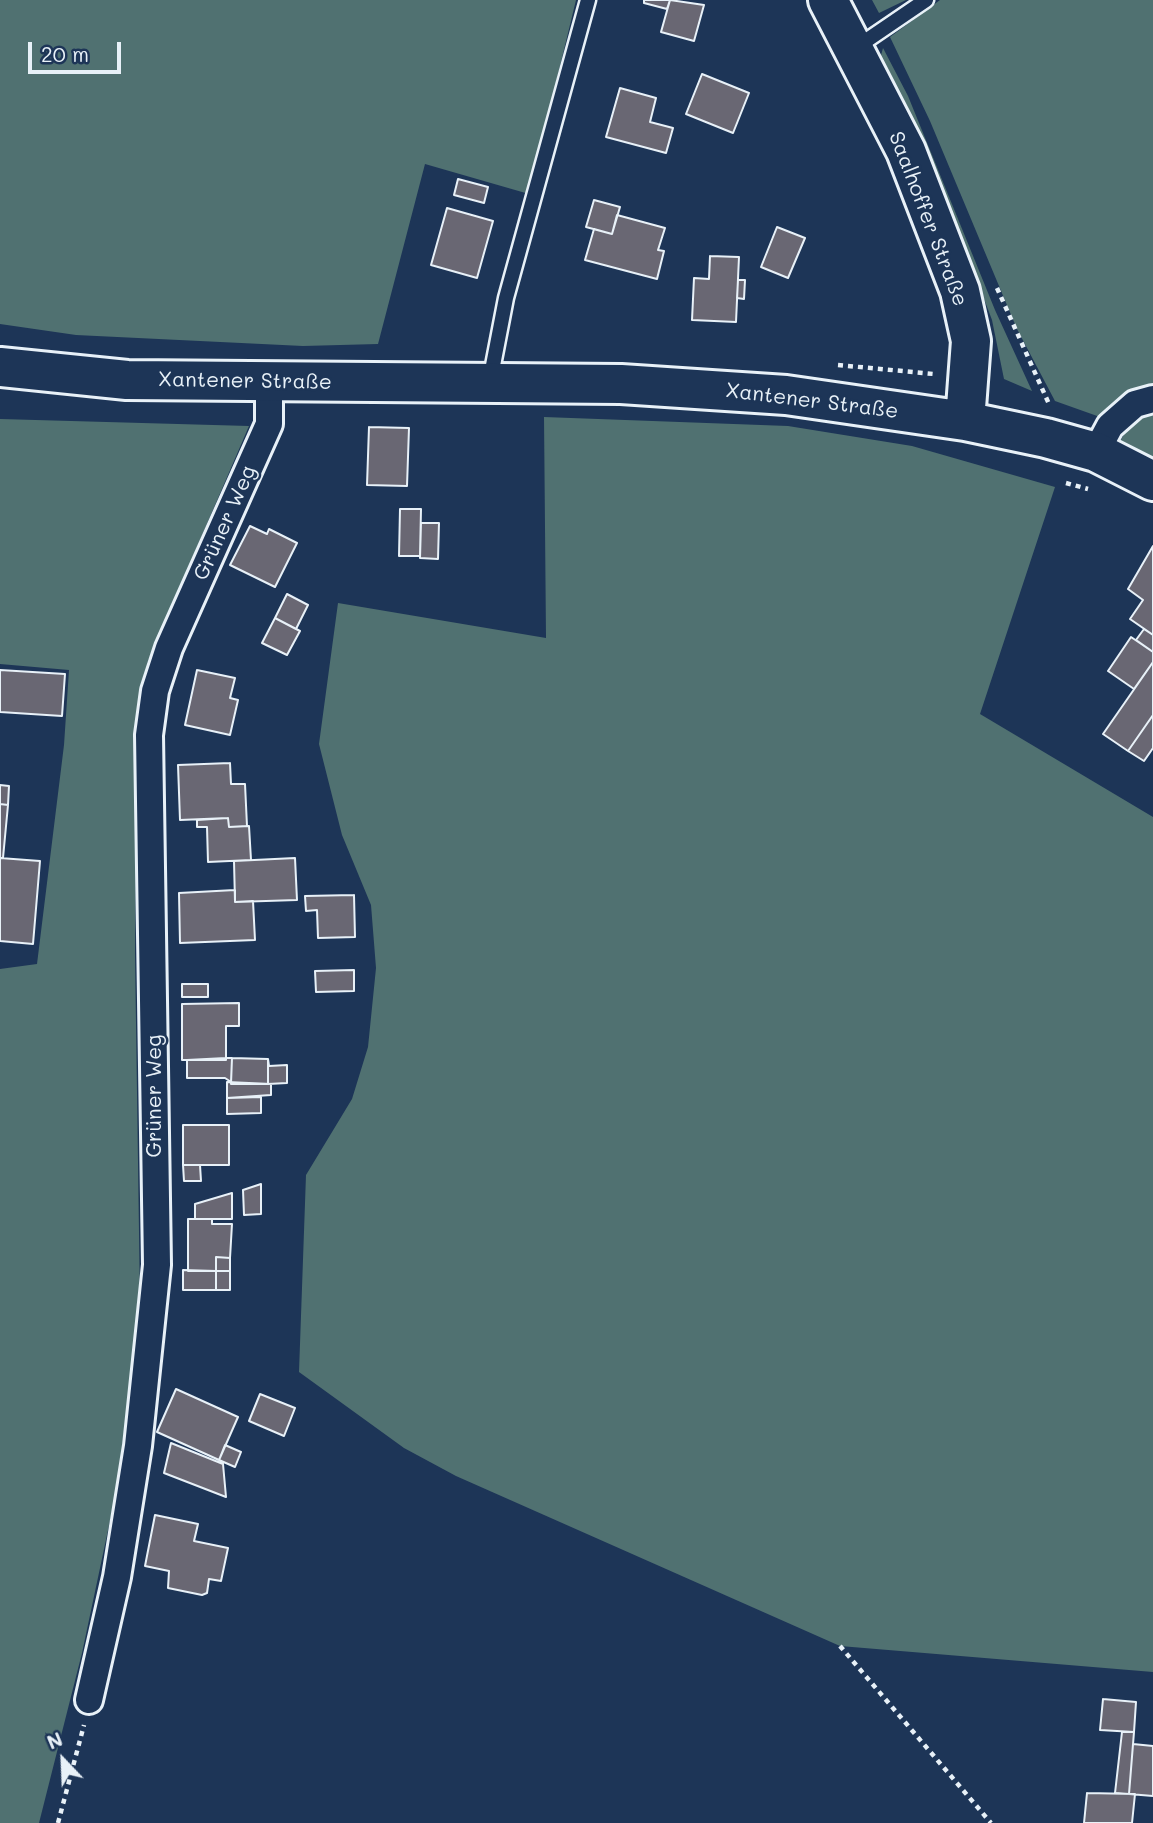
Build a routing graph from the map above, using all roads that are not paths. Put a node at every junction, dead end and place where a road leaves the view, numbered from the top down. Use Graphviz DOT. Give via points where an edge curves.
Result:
graph roads {
  1 [pos="588,0"];
  2 [pos="828,0"];
  3 [pos="926,0"];
  4 [pos="853,49"];
  5 [pos="0,367"];
  6 [pos="269,383"];
  7 [pos="490,383"];
  8 [pos="1153,399"];
  9 [pos="965,421"];
  10 [pos="1096,452"];
  11 [pos="1153,481"];
  12 [pos="89,1700"];
  1 -- 7 [label="lane" via="506,298"];
  2 -- 4 [label="main road, Saalhoffer Straße"];
  3 -- 4 [label="lane"];
  4 -- 9 [label="main road, Saalhoffer Straße" via="906,151 960,291 971,341"];
  5 -- 6 [label="main road, Xantener Straße" via="127,380"];
  6 -- 7 [label="main road, Xantener Straße"];
  6 -- 12 [label="street, Grüner Weg" via="269,424 169,648 155,691 149,735 156,1265 132,1485"];
  7 -- 9 [label="main road, Xantener Straße" via="621,384 786,395"];
  8 -- 10 [label="street" via="1135,404 1110,426"];
  9 -- 10 [label="main road"];
  10 -- 11 [label="main road"];
}
